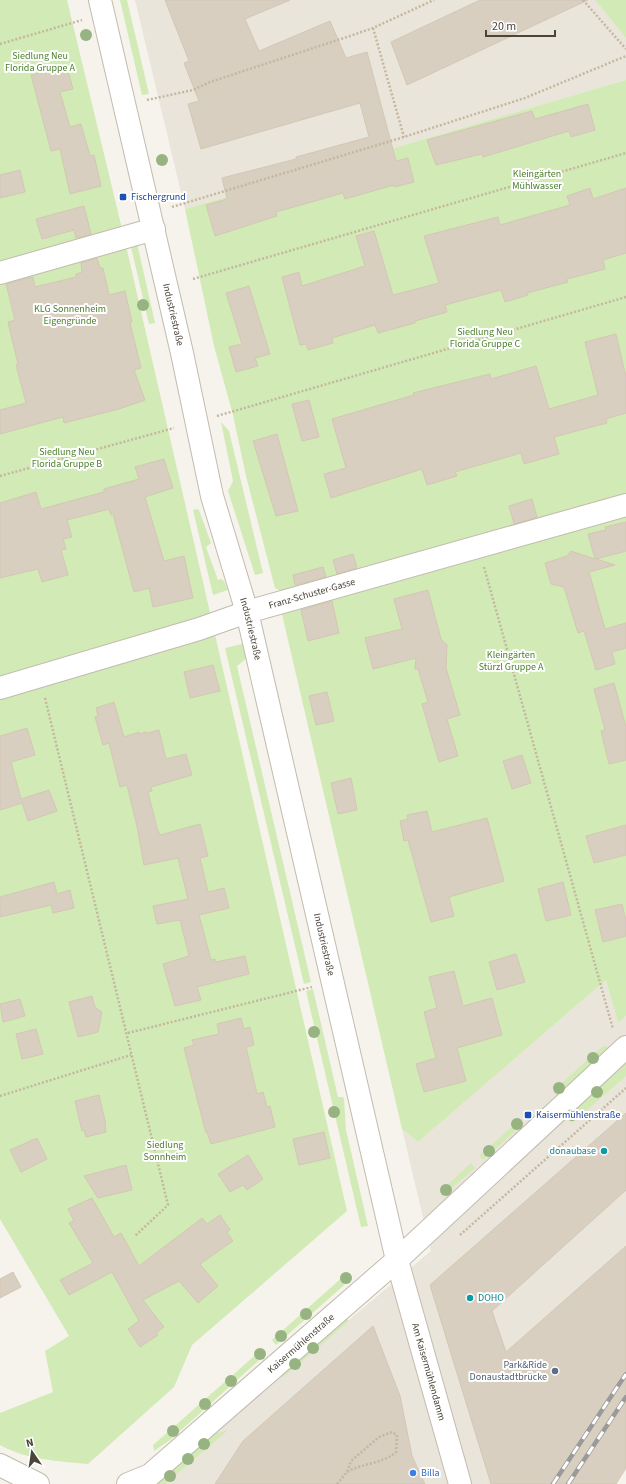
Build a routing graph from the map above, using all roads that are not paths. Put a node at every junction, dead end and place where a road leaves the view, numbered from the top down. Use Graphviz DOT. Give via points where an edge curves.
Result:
graph roads {
  1 [pos="102,7"];
  2 [pos="152,221"];
  3 [pos="0,273"];
  4 [pos="626,505"];
  5 [pos="247,612"];
  6 [pos="0,688"];
  7 [pos="623,1050"];
  8 [pos="397,1260"];
  9 [pos="0,1465"];
  10 [pos="38,1484"];
  11 [pos="128,1484"];
  12 [pos="460,1484"];
  1 -- 2 [label="street, Industriestraße"];
  2 -- 3 [label="street"];
  2 -- 5 [label="street, Industriestraße" via="212,496"];
  4 -- 5 [label="street, Franz-Schuster-Gasse"];
  5 -- 6 [label="street, Franz-Schuster-Gasse" via="200,629"];
  5 -- 8 [label="street, Industriestraße"];
  7 -- 8 [label="street, Kaisermühlenstraße"];
  8 -- 11 [label="street, Kaisermühlenstraße" via="150,1475"];
  8 -- 12 [label="street, Am Kaisermühlendamm"];
  9 -- 10 [label="street"];
}
